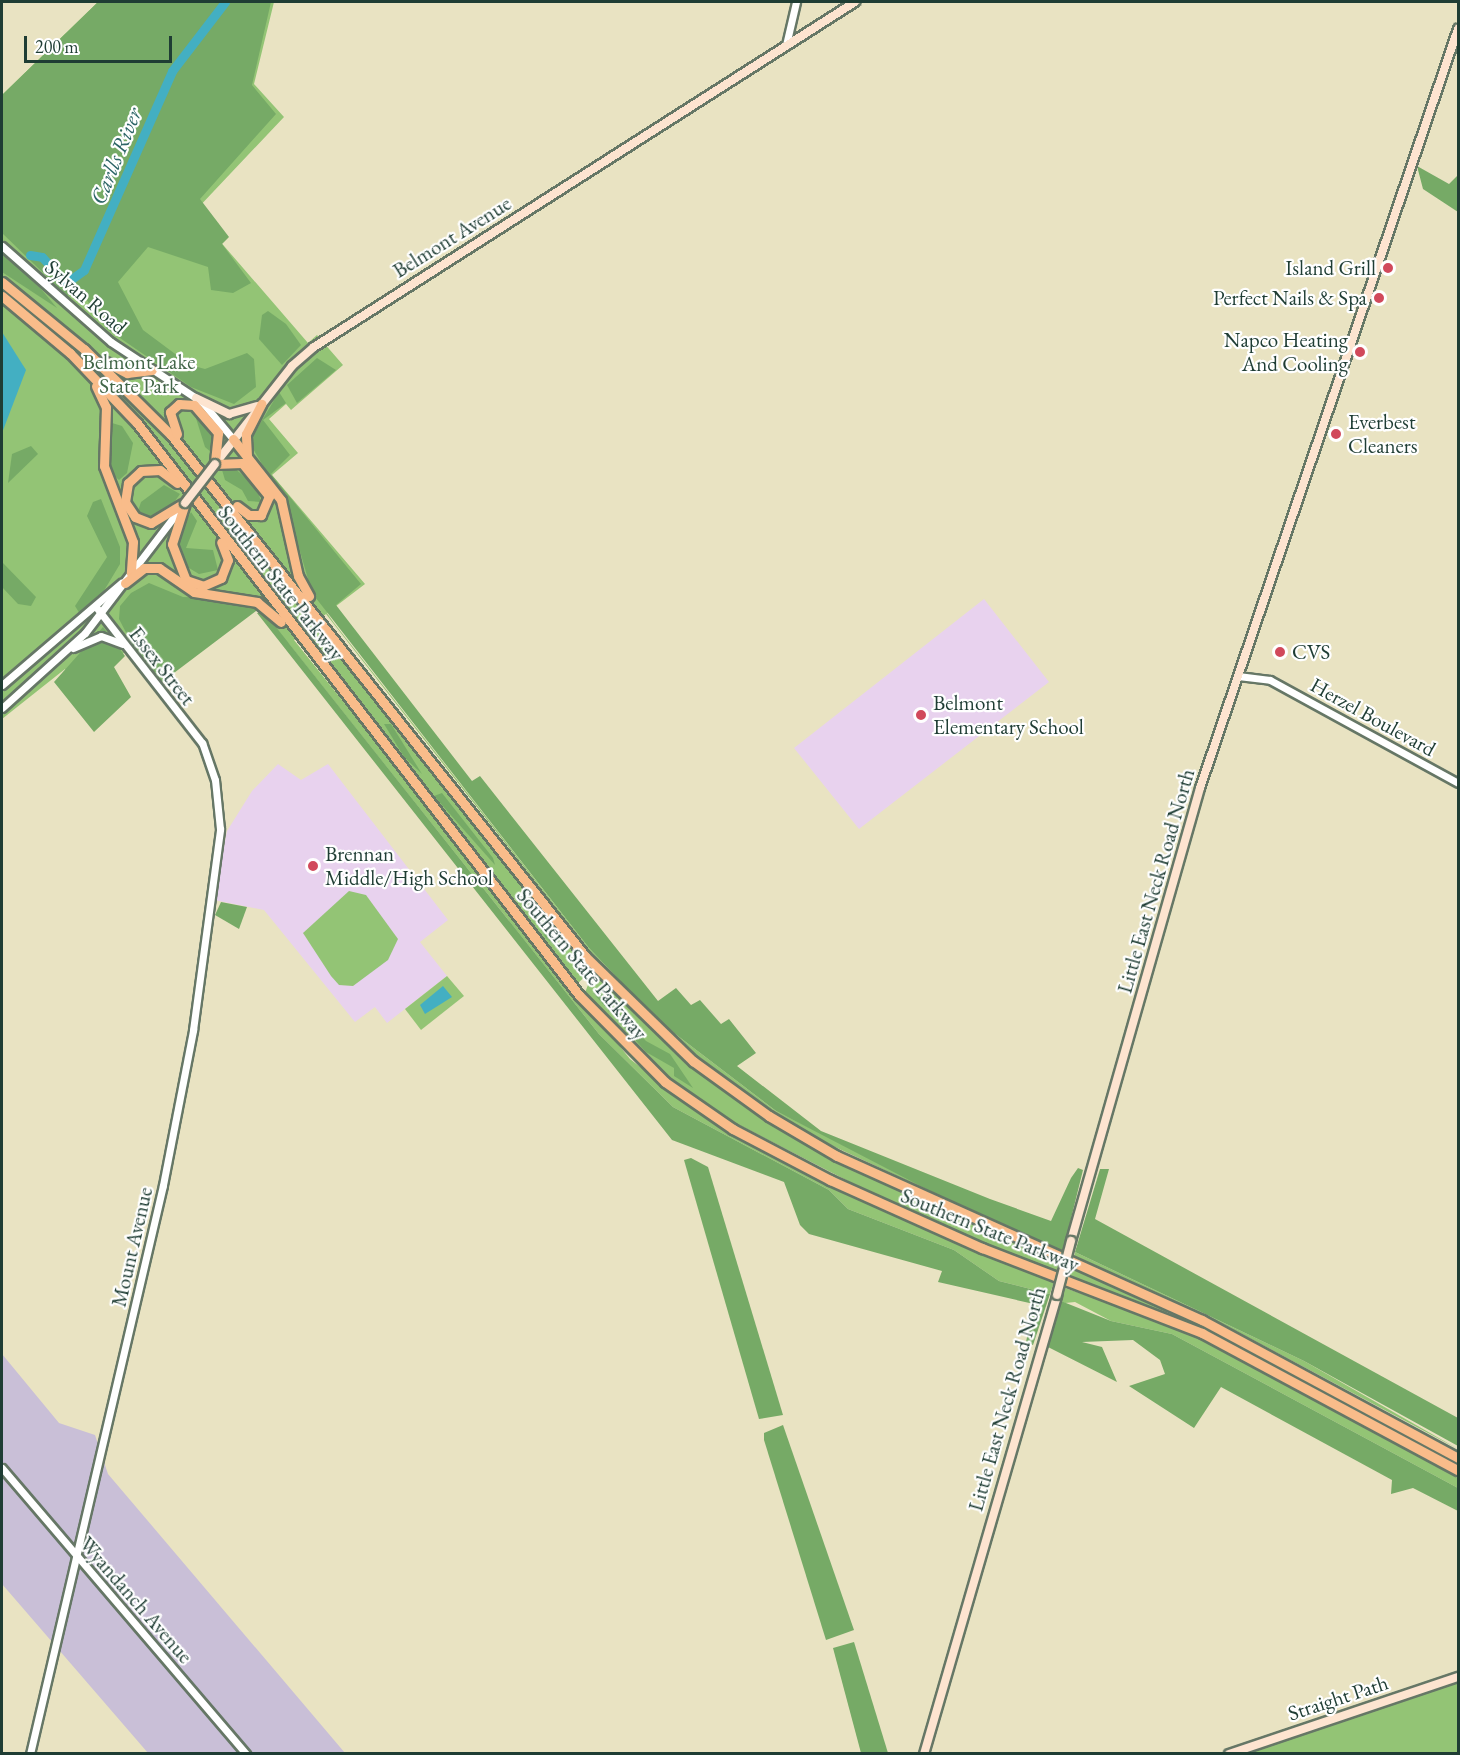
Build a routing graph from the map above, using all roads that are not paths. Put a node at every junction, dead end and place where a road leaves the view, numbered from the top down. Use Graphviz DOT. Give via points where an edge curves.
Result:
graph roads {
  1 [pos="796,2"];
  2 [pos="855,2"];
  3 [pos="1458,29"];
  4 [pos="786,45"];
  5 [pos="2,246"];
  6 [pos="2,282"];
  7 [pos="2,296"];
  8 [pos="74,340"];
  9 [pos="70,353"];
  10 [pos="152,370"];
  11 [pos="196,398"];
  12 [pos="261,404"];
  13 [pos="234,439"];
  14 [pos="248,458"];
  15 [pos="215,464"];
  16 [pos="198,466"];
  17 [pos="188,492"];
  18 [pos="225,499"];
  19 [pos="185,503"];
  20 [pos="215,529"];
  21 [pos="131,573"];
  22 [pos="125,583"];
  23 [pos="99,611"];
  24 [pos="77,626"];
  25 [pos="328,630"];
  26 [pos="85,633"];
  27 [pos="126,646"];
  28 [pos="307,647"];
  29 [pos="68,651"];
  30 [pos="1238,676"];
  31 [pos="2,685"];
  32 [pos="2,708"];
  33 [pos="202,743"];
  34 [pos="1458,783"];
  35 [pos="1458,1458"];
  36 [pos="2,1468"];
  37 [pos="1458,1470"];
  38 [pos="77,1557"];
  39 [pos="1458,1677"];
  40 [pos="30,1754"];
  41 [pos="246,1754"];
  42 [pos="924,1754"];
  43 [pos="1229,1754"];
  1 -- 4 [label="street"];
  2 -- 4 [label="main road, Belmont Avenue"];
  3 -- 30 [label="main road, Little East Neck Road North"];
  4 -- 12 [label="main road, Belmont Avenue" via="314,347"];
  5 -- 10 [label="street, Sylvan Road" via="111,342"];
  6 -- 8 [label="highway, Southern State Parkway"];
  7 -- 9 [label="highway, Southern State Parkway"];
  8 -- 10 [label="highway" via="121,371"];
  8 -- 16 [label="highway, Southern State Parkway"];
  9 -- 17 [label="highway, Southern State Parkway" via="129,414"];
  9 -- 21 [label="highway" via="106,404 103,461 133,542"];
  10 -- 11 [label="street, Sylvan Road"];
  11 -- 12 [label="main road" via="233,414"];
  11 -- 13 [label="street, Sylvan Road"];
  12 -- 13 [label="main road, Belmont Avenue"];
  12 -- 14 [label="highway" via="246,434"];
  13 -- 14 [label="highway"];
  13 -- 15 [label="main road, Belmont Avenue"];
  14 -- 25 [label="highway" via="281,500 299,579"];
  15 -- 16 [label="highway" via="217,430 196,407 182,403 171,410 169,423"];
  15 -- 18 [label="highway" via="230,460 244,464 270,502 264,513 251,516"];
  15 -- 19 [label="main road, Belmont Avenue, bridge"];
  16 -- 18 [label="highway, Southern State Parkway"];
  17 -- 19 [label="highway" via="154,469 138,472 126,488 128,509 144,522 163,521"];
  17 -- 20 [label="highway, Southern State Parkway"];
  18 -- 25 [label="highway, Southern State Parkway"];
  19 -- 20 [label="highway" via="172,548 179,570 192,584 213,584 227,570"];
  19 -- 21 [label="street, Belmont Avenue"];
  20 -- 28 [label="highway, Southern State Parkway"];
  21 -- 22 [label="street, Belmont Avenue"];
  21 -- 23 [label="street, Belmont Avenue"];
  22 -- 23 [label="street, Belmont Avenue"];
  22 -- 28 [label="highway" via="156,567 194,592 249,599 268,609"];
  23 -- 24 [label="street, Belmont Avenue"];
  23 -- 26 [label="street, Belmont Avenue"];
  23 -- 27 [label="street, Essex Street"];
  24 -- 26 [label="street"];
  24 -- 31 [label="street, Belmont Avenue"];
  25 -- 35 [label="highway, Southern State Parkway" via="585,956 652,1025 725,1086 848,1161 1202,1320"];
  26 -- 29 [label="street, Belmont Avenue"];
  27 -- 29 [label="street" via="101,636"];
  27 -- 33 [label="street, Essex Street"];
  28 -- 37 [label="highway, Southern State Parkway" via="588,1006 634,1056 687,1099 757,1142 906,1216 1210,1336"];
  29 -- 32 [label="street, Belmont Avenue"];
  30 -- 34 [label="street, Herzel Boulevard" via="1270,680"];
  30 -- 42 [label="main road, Little East Neck Road North, bridge" via="1200,788"];
  33 -- 38 [label="street, Mount Avenue" via="215,780 220,820 193,1030 152,1240"];
  36 -- 38 [label="street, Wyandanch Avenue"];
  38 -- 40 [label="street, Mount Avenue"];
  38 -- 41 [label="street, Wyandanch Avenue"];
  39 -- 43 [label="main road, Straight Path"];
}
